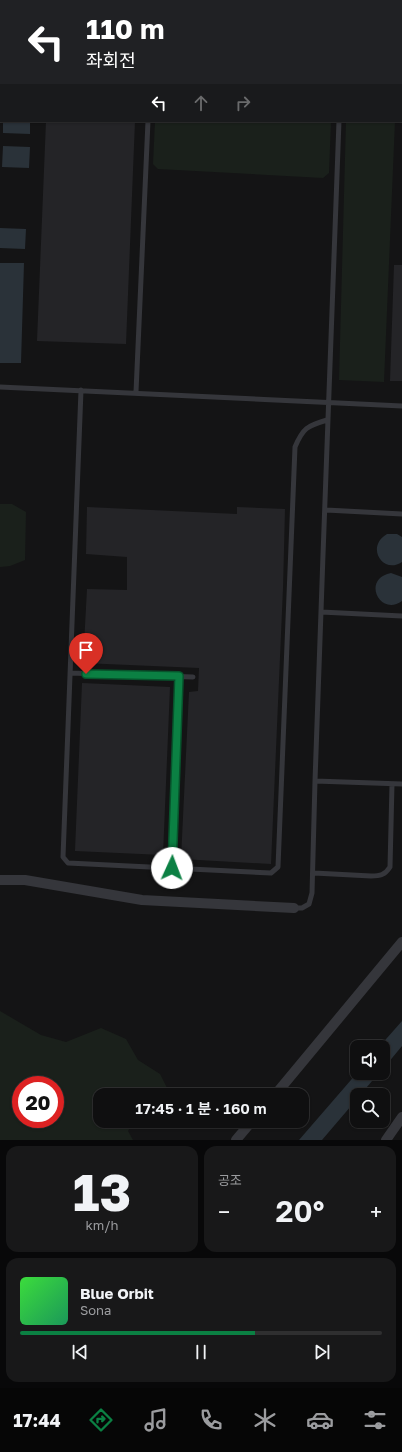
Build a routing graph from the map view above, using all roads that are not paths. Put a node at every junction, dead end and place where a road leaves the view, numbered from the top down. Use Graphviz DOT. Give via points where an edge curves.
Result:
graph roads {
  1 [pos="148,122"];
  2 [pos="339,122"];
  3 [pos="0,387"];
  4 [pos="81,390"];
  5 [pos="136,392"];
  6 [pos="327,402"];
  7 [pos="402,406"];
  8 [pos="327,420"];
  9 [pos="326,510"];
  10 [pos="402,514"];
  11 [pos="321,612"];
  12 [pos="402,616"];
  13 [pos="70,673"];
  14 [pos="179,676"];
  15 [pos="193,677"];
  16 [pos="316,781"];
  17 [pos="392,784"];
  18 [pos="402,784"];
  19 [pos="172,868"];
  20 [pos="314,873"];
  21 [pos="0,880"];
  22 [pos="294,908"];
  23 [pos="402,942"];
  24 [pos="281,1088"];
  25 [pos="402,1117"];
  26 [pos="246,1128"];
  27 [pos="236,1140"];
  28 [pos="386,1140"];
  1 -- 5 [label="lane"];
  2 -- 6 [label="lane"];
  3 -- 4 [label="lane"];
  4 -- 5 [label="lane"];
  4 -- 13 [label="lane"];
  5 -- 6 [label="lane"];
  6 -- 7 [label="lane"];
  6 -- 8 [label="lane"];
  8 -- 9 [label="lane"];
  8 -- 19 [label="lane" via="311,425 301,433 295,447 278,867 271,873"];
  9 -- 10 [label="lane"];
  9 -- 11 [label="lane"];
  11 -- 12 [label="lane"];
  11 -- 16 [label="lane"];
  13 -- 14 [label="lane"];
  13 -- 19 [label="lane" via="63,857 68,863"];
  14 -- 15 [label="lane"];
  14 -- 19 [label="lane"];
  16 -- 17 [label="lane"];
  16 -- 20 [label="lane"];
  17 -- 18 [label="lane"];
  17 -- 20 [label="lane" via="390,867 386,873 371,876"];
  20 -- 22 [label="lane" via="309,904 302,908"];
  21 -- 22 [label="street" via="25,880 142,900"];
  23 -- 24 [label="street"];
  25 -- 28 [label="street"];
  26 -- 27 [label="street"];
}
